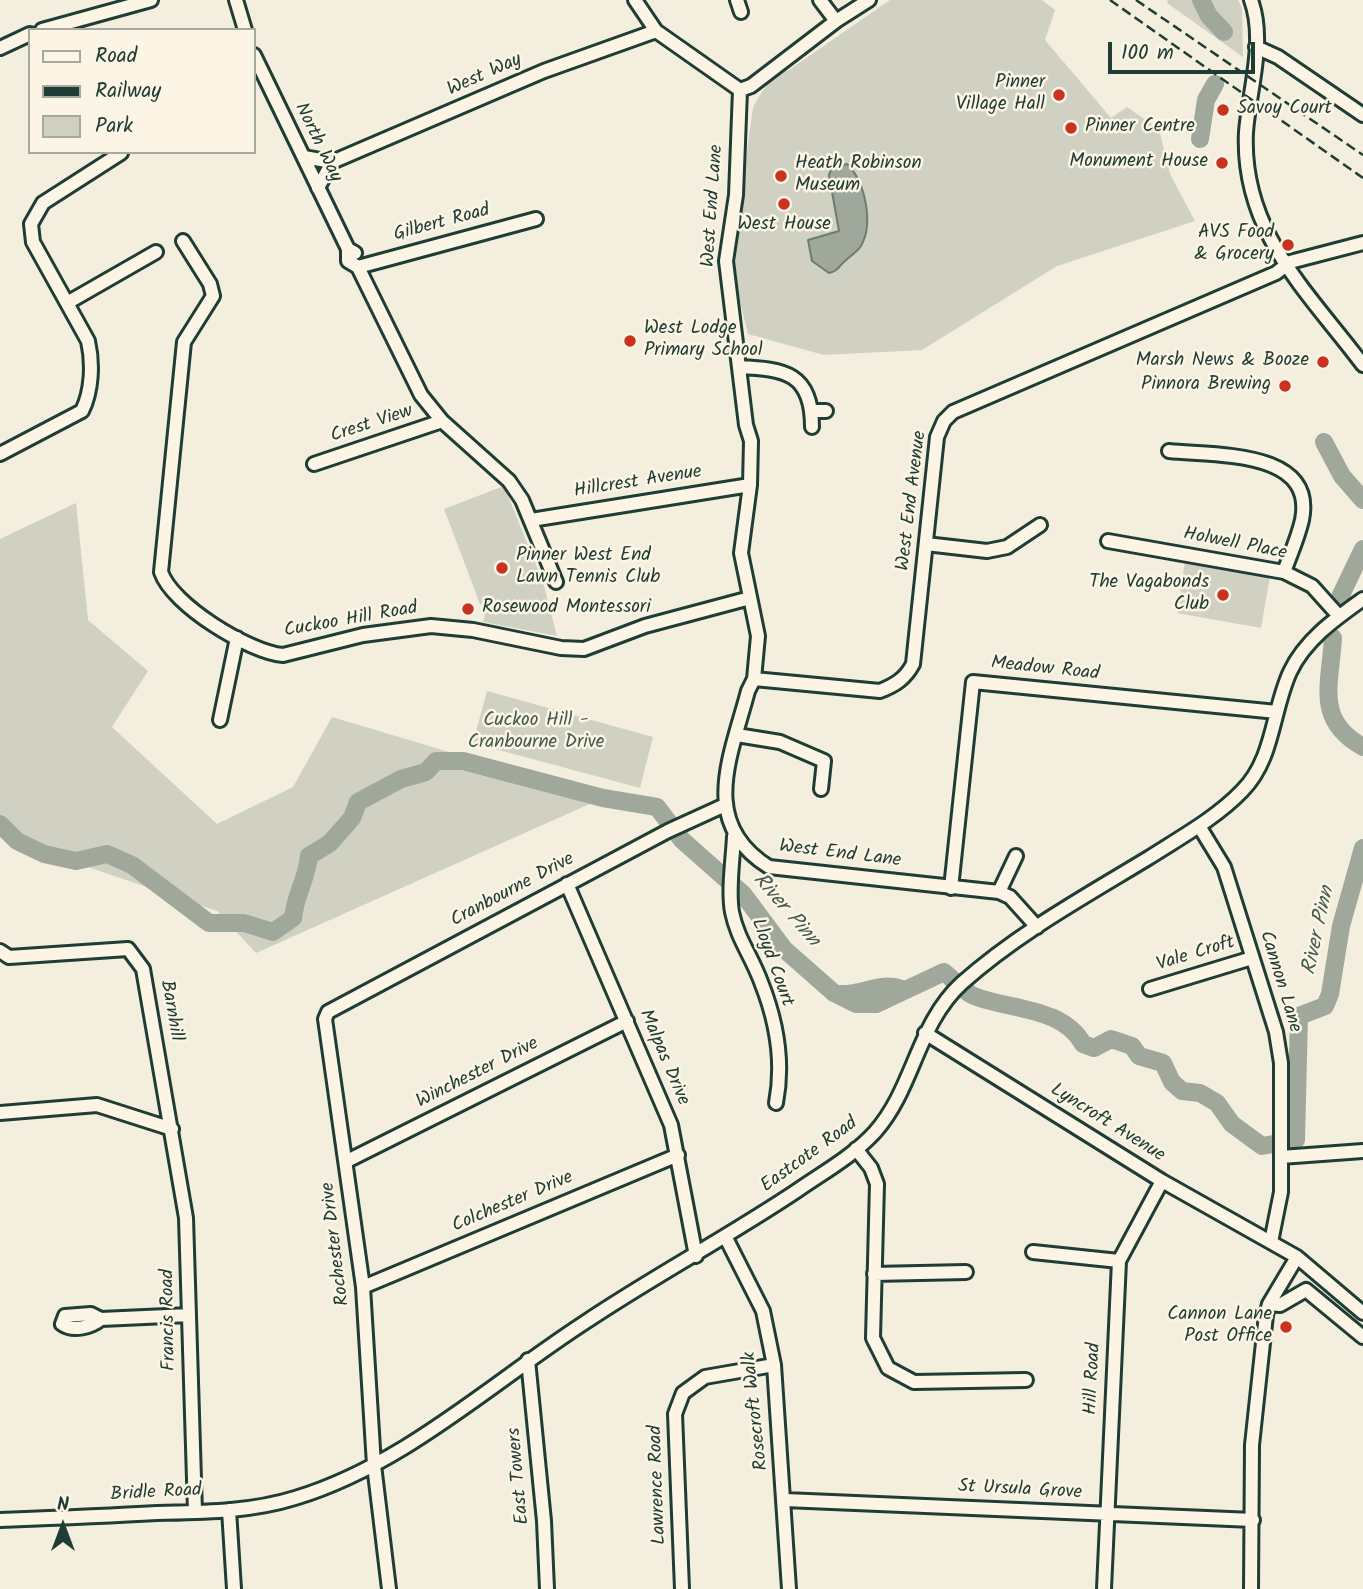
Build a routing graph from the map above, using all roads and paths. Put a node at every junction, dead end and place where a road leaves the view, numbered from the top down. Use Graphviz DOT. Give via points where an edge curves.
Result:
graph roads {
  1 [pos="151,0"];
  2 [pos="236,0"];
  3 [pos="653,0"];
  4 [pos="820,0"];
  5 [pos="869,0"];
  6 [pos="1251,0"];
  7 [pos="637,2"];
  8 [pos="109,5"];
  9 [pos="836,21"];
  10 [pos="47,28"];
  11 [pos="244,28"];
  12 [pos="656,31"];
  13 [pos="28,35"];
  14 [pos="1256,47"];
  15 [pos="0,48"];
  16 [pos="256,59"];
  17 [pos="740,90"];
  18 [pos="1363,115"];
  19 [pos="119,154"];
  20 [pos="303,158"];
  21 [pos="332,162"];
  22 [pos="318,188"];
  23 [pos="537,219"];
  24 [pos="183,241"];
  25 [pos="1363,243"];
  26 [pos="156,252"];
  27 [pos="356,265"];
  28 [pos="1284,266"];
  29 [pos="67,303"];
  30 [pos="1363,365"];
  31 [pos="739,368"];
  32 [pos="812,411"];
  33 [pos="826,411"];
  34 [pos="442,421"];
  35 [pos="811,426"];
  36 [pos="1169,452"];
  37 [pos="0,454"];
  38 [pos="314,464"];
  39 [pos="750,485"];
  40 [pos="531,520"];
  41 [pos="1040,525"];
  42 [pos="1108,541"];
  43 [pos="926,544"];
  44 [pos="1284,572"];
  45 [pos="556,582"];
  46 [pos="750,598"];
  47 [pos="1363,599"];
  48 [pos="1339,616"];
  49 [pos="237,638"];
  50 [pos="754,679"];
  51 [pos="1277,712"];
  52 [pos="220,720"];
  53 [pos="737,735"];
  54 [pos="821,789"];
  55 [pos="724,805"];
  56 [pos="1199,826"];
  57 [pos="734,836"];
  58 [pos="1016,856"];
  59 [pos="567,884"];
  60 [pos="951,888"];
  61 [pos="999,892"];
  62 [pos="1037,927"];
  63 [pos="0,951"];
  64 [pos="1252,958"];
  65 [pos="1150,989"];
  66 [pos="325,1019"];
  67 [pos="627,1021"];
  68 [pos="925,1033"];
  69 [pos="776,1103"];
  70 [pos="0,1113"];
  71 [pos="172,1129"];
  72 [pos="856,1149"];
  73 [pos="1363,1151"];
  74 [pos="1281,1153"];
  75 [pos="678,1155"];
  76 [pos="347,1161"];
  77 [pos="1162,1181"];
  78 [pos="726,1238"];
  79 [pos="1271,1242"];
  80 [pos="1032,1252"];
  81 [pos="696,1256"];
  82 [pos="1297,1257"];
  83 [pos="1119,1261"];
  84 [pos="966,1272"];
  85 [pos="874,1274"];
  86 [pos="363,1287"];
  87 [pos="1269,1304"];
  88 [pos="1360,1306"];
  89 [pos="190,1315"];
  90 [pos="101,1319"];
  91 [pos="1363,1337"];
  92 [pos="528,1360"];
  93 [pos="774,1365"];
  94 [pos="1026,1381"];
  95 [pos="374,1465"];
  96 [pos="785,1500"];
  97 [pos="229,1510"];
  98 [pos="195,1512"];
  99 [pos="1108,1514"];
  100 [pos="0,1520"];
  101 [pos="1253,1520"];
  102 [pos="234,1589"];
  103 [pos="389,1589"];
  104 [pos="547,1589"];
  105 [pos="682,1589"];
  106 [pos="789,1589"];
  107 [pos="1104,1589"];
  108 [pos="1251,1589"];
  1 -- 8 [label="street"];
  2 -- 11 [label="street"];
  3 -- 7 [label="street"];
  4 -- 9 [label="street"];
  5 -- 9 [label="street"];
  6 -- 14 [label="street"];
  7 -- 12 [label="street"];
  8 -- 10 [label="street"];
  9 -- 17 [label="street"];
  12 -- 17 [label="street"];
  12 -- 21 [label="street, West Way" via="544,71"];
  13 -- 15 [label="street"];
  14 -- 18 [label="street"];
  14 -- 28 [label="street" via="1247,156 1254,193"];
  16 -- 20 [label="street, North Way"];
  17 -- 31 [label="street, West End Lane" via="736,195 726,261"];
  19 -- 29 [label="street" via="43,203 31,224 33,242"];
  20 -- 21 [label="street"];
  20 -- 22 [label="street, North Way"];
  21 -- 22 [label="street"];
  22 -- 27 [label="street, North Way" via="357,258"];
  23 -- 27 [label="street, Gilbert Road"];
  24 -- 49 [label="street, Cuckoo Hill Road" via="213,296 184,342 161,572 165,585 191,608"];
  25 -- 28 [label="street, West End Avenue"];
  26 -- 29 [label="street"];
  27 -- 34 [label="street, North Way" via="414,383"];
  28 -- 30 [label="street"];
  28 -- 43 [label="street, West End Avenue" via="953,412 937,437"];
  29 -- 37 [label="street" via="91,354 88,399 82,411"];
  31 -- 32 [label="street" via="789,373 801,385"];
  31 -- 39 [label="street, West End Lane" via="751,441"];
  32 -- 33 [label="street"];
  32 -- 35 [label="street"];
  34 -- 38 [label="street, Crest View"];
  34 -- 40 [label="street, North Way" via="509,481"];
  36 -- 44 [label="street" via="1260,460 1291,476 1302,498 1302,519"];
  39 -- 40 [label="street, Hillcrest Avenue"];
  39 -- 46 [label="street, West End Lane" via="741,553"];
  40 -- 45 [label="street, North Way"];
  41 -- 43 [label="street" via="1007,547 987,551"];
  42 -- 44 [label="street, Holwell Place"];
  43 -- 50 [label="street, West End Avenue" via="913,664 896,684 868,691"];
  44 -- 48 [label="street, Holwell Place" via="1312,586"];
  46 -- 49 [label="street, Cuckoo Hill Road" via="645,626 584,649 431,626 363,635 284,655 270,654"];
  46 -- 50 [label="street, West End Lane" via="758,636"];
  47 -- 48 [label="street, Eastcote Road"];
  48 -- 51 [label="street, Eastcote Road" via="1310,641 1290,671"];
  49 -- 52 [label="street"];
  50 -- 53 [label="street, West End Lane"];
  51 -- 56 [label="street, Eastcote Road" via="1256,775"];
  51 -- 60 [label="street, Meadow Road" via="973,682"];
  53 -- 54 [label="street" via="780,743 824,761"];
  53 -- 55 [label="street, West End Lane"];
  55 -- 57 [label="street, West End Lane"];
  55 -- 59 [label="street, Cranbourne Drive"];
  56 -- 62 [label="street, Eastcote Road"];
  56 -- 64 [label="street, Cannon Lane" via="1224,867"];
  57 -- 60 [label="street, West End Lane" via="748,854 769,867"];
  57 -- 69 [label="street, Lloyd Court" via="732,909 741,945 761,981 781,1050"];
  58 -- 61 [label="street"];
  59 -- 66 [label="street, Cranbourne Drive" via="328,1012"];
  59 -- 67 [label="street, Malpas Drive"];
  60 -- 61 [label="street, West End Lane"];
  61 -- 62 [label="street" via="1010,897"];
  62 -- 68 [label="street, Eastcote Road" via="954,990"];
  63 -- 71 [label="street, Barnhill" via="9,957 128,949 144,969"];
  64 -- 65 [label="street, Vale Croft"];
  64 -- 74 [label="street, Cannon Lane" via="1281,1063"];
  66 -- 76 [label="street, Rochester Drive"];
  67 -- 75 [label="street, Malpas Drive" via="671,1125"];
  67 -- 76 [label="street, Winchester Drive"];
  68 -- 72 [label="street, Eastcote Road" via="887,1116"];
  68 -- 77 [label="street, Lyncroft Avenue"];
  70 -- 71 [label="street" via="97,1105"];
  71 -- 89 [label="street, Francis Road" via="187,1218"];
  72 -- 78 [label="street, Eastcote Road"];
  72 -- 85 [label="street" via="872,1168 877,1184"];
  73 -- 74 [label="street"];
  74 -- 79 [label="street, Cannon Lane" via="1281,1192"];
  75 -- 81 [label="street, Malpas Drive"];
  75 -- 86 [label="street, Colchester Drive"];
  76 -- 86 [label="street, Rochester Drive"];
  77 -- 79 [label="street, Lyncroft Avenue"];
  77 -- 83 [label="street, Hill Road"];
  78 -- 81 [label="street, Eastcote Road"];
  78 -- 93 [label="street, Rosecroft Walk" via="763,1311"];
  79 -- 82 [label="street, Lyncroft Avenue"];
  80 -- 83 [label="street"];
  81 -- 92 [label="street, Eastcote Road"];
  82 -- 87 [label="street"];
  82 -- 88 [label="street, Lyncroft Avenue"];
  83 -- 99 [label="street, Hill Road"];
  84 -- 85 [label="street"];
  85 -- 94 [label="street" via="873,1338 888,1368 914,1382"];
  86 -- 95 [label="street, Rochester Drive"];
  87 -- 91 [label="street" via="1280,1306 1306,1290"];
  87 -- 101 [label="street" via="1252,1444"];
  89 -- 90 [label="street"];
  89 -- 98 [label="street, Francis Road"];
  92 -- 95 [label="street, Eastcote Road" via="444,1422"];
  92 -- 104 [label="street, East Towers"];
  93 -- 96 [label="street, Rosecroft Walk"];
  93 -- 105 [label="street, Lawrence Road" via="705,1377 683,1393 676,1414"];
  95 -- 97 [label="street, Eastcote Road" via="296,1498"];
  95 -- 103 [label="street, Rochester Drive"];
  96 -- 99 [label="street, St Ursula Grove"];
  96 -- 106 [label="street, Rosecroft Walk"];
  97 -- 98 [label="street, Bridle Road"];
  97 -- 102 [label="street"];
  98 -- 100 [label="street, Bridle Road"];
  99 -- 101 [label="street, St Ursula Grove"];
  99 -- 107 [label="street, Hill Road"];
  101 -- 108 [label="street"];
}
